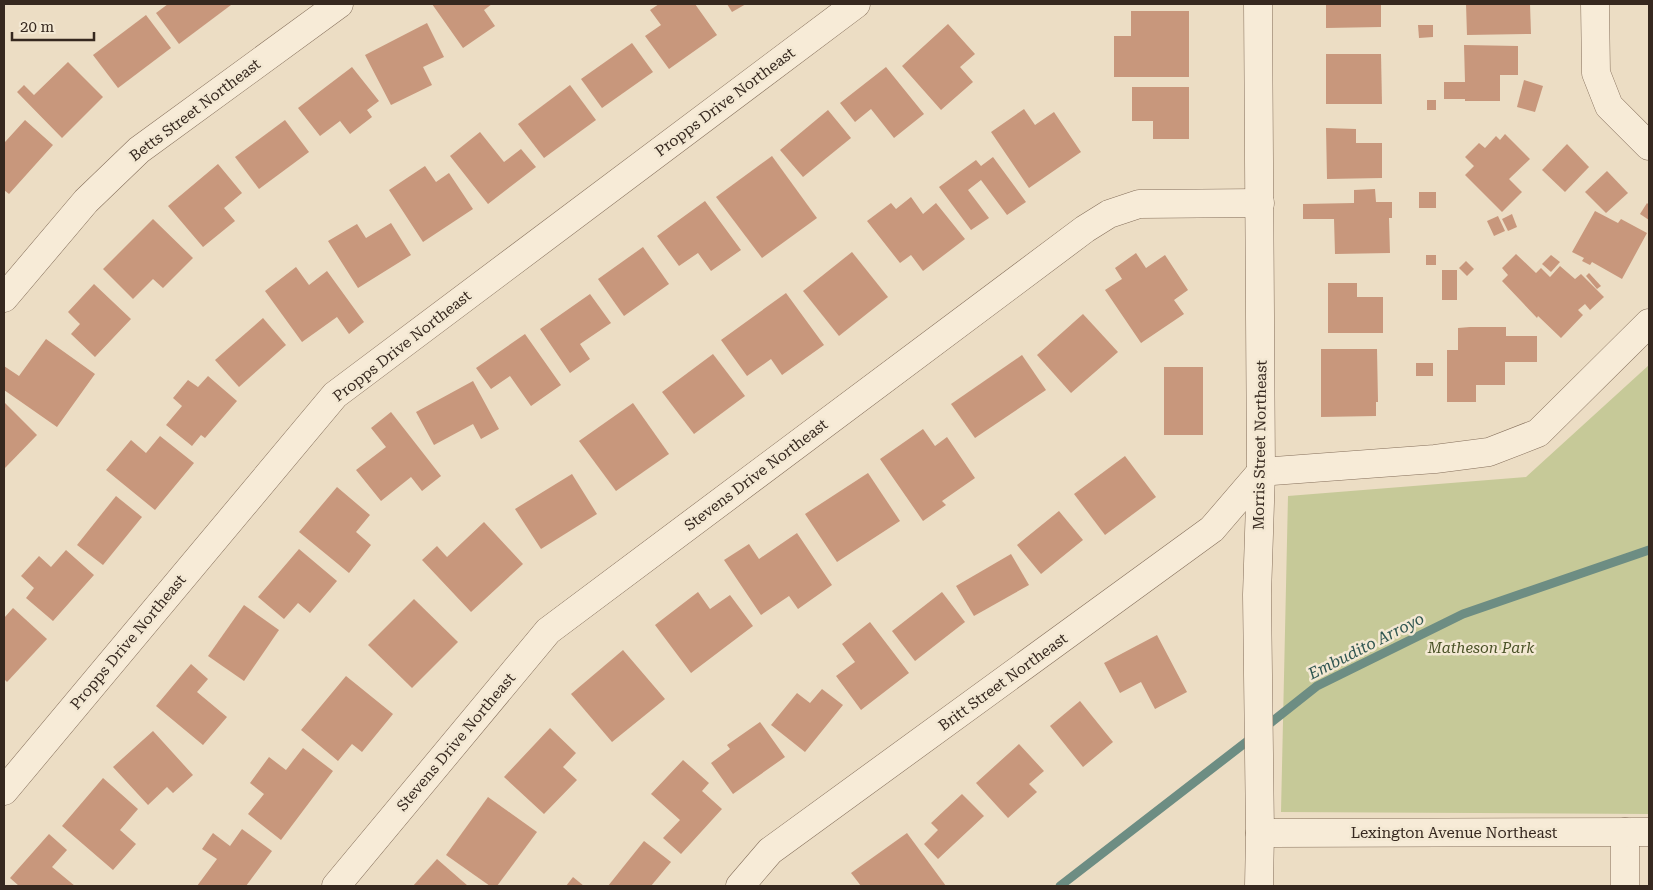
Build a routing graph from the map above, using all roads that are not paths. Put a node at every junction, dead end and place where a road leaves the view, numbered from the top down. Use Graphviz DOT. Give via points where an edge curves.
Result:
graph roads {
  1 [pos="339,4"];
  2 [pos="856,4"];
  3 [pos="1258,4"];
  4 [pos="1595,4"];
  5 [pos="1649,146"];
  6 [pos="1260,203"];
  7 [pos="4,298"];
  8 [pos="1649,323"];
  9 [pos="1261,472"];
  10 [pos="4,791"];
  11 [pos="1637,832"];
  12 [pos="1260,833"];
  13 [pos="336,886"];
  14 [pos="740,886"];
  15 [pos="1259,886"];
  16 [pos="1625,886"];
  1 -- 7 [label="street, Betts Street Northeast" via="138,150 86,201"];
  2 -- 10 [label="street, Propps Drive Northeast" via="335,395"];
  3 -- 6 [label="street, Morris Street Northeast"];
  4 -- 5 [label="street" via="1596,73 1609,106"];
  6 -- 9 [label="street, Morris Street Northeast"];
  6 -- 13 [label="street, Stevens Drive Northeast" via="1139,204 1109,214 1085,229 548,631"];
  8 -- 9 [label="street" via="1538,433 1489,452 1435,460"];
  9 -- 12 [label="street, Morris Street Northeast" via="1257,594"];
  9 -- 14 [label="street, Britt Street Northeast" via="1212,529 770,851"];
  11 -- 12 [label="street, Lexington Avenue Northeast"];
  11 -- 16 [label="street"];
  12 -- 15 [label="street, Morris Street Northeast"];
}
